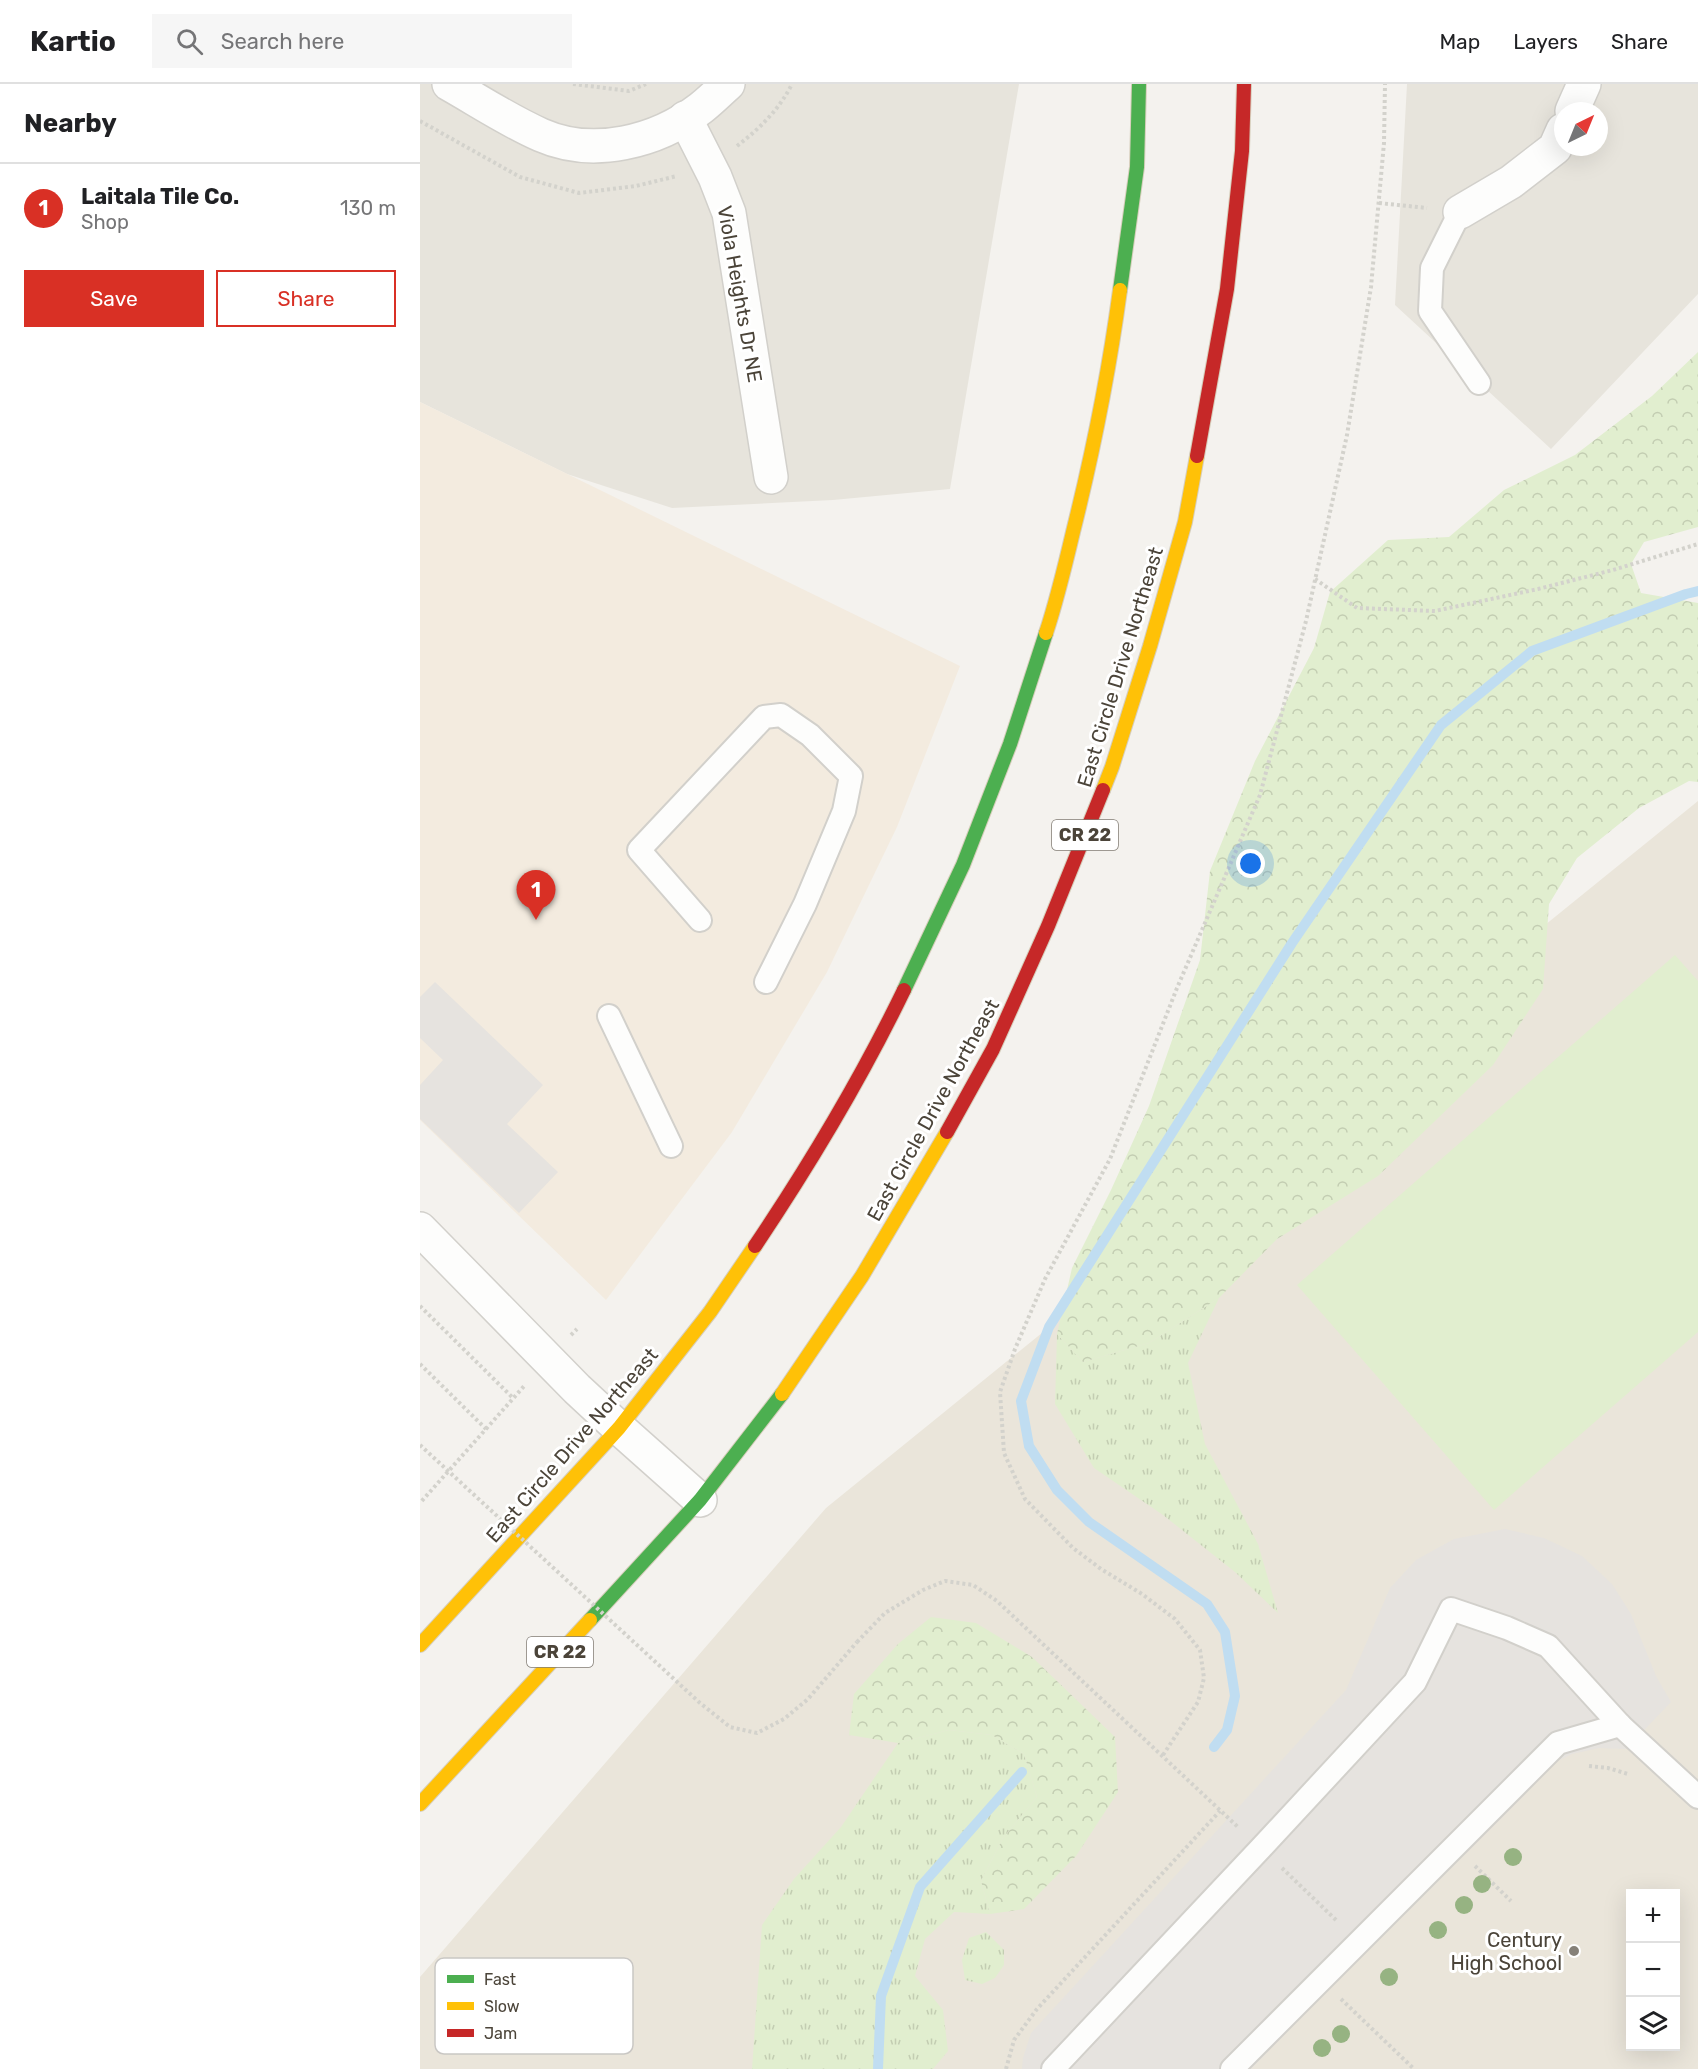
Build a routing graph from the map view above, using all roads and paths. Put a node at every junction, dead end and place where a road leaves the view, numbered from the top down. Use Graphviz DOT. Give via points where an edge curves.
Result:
graph roads {
  1 [pos="449,84"];
  2 [pos="573,84"];
  3 [pos="646,84"];
  4 [pos="728,84"];
  5 [pos="1139,84"];
  6 [pos="1244,84"];
  7 [pos="1385,84"];
  8 [pos="1584,84"];
  9 [pos="1576,102"];
  10 [pos="685,118"];
  11 [pos="1554,149"];
  12 [pos="1378,203"];
  13 [pos="1460,212"];
  14 [pos="1479,383"];
  15 [pos="771,477"];
  16 [pos="1698,544"];
  17 [pos="1316,579"];
  18 [pos="700,920"];
  19 [pos="766,982"];
  20 [pos="609,1016"];
  21 [pos="671,1146"];
  22 [pos="420,1230"];
  23 [pos="420,1306"];
  24 [pos="420,1364"];
  25 [pos="619,1428"];
  26 [pos="486,1429"];
  27 [pos="420,1445"];
  28 [pos="700,1500"];
  29 [pos="420,1503"];
  30 [pos="420,1645"];
  31 [pos="1620,1725"];
  32 [pos="1163,1755"];
  33 [pos="1583,1766"];
  34 [pos="1638,1777"];
  35 [pos="1698,1797"];
  36 [pos="420,1804"];
  37 [pos="1220,1811"];
  38 [pos="1261,1848"];
  39 [pos="1474,1865"];
  40 [pos="1511,1901"];
  41 [pos="1359,1942"];
  42 [pos="1338,1997"];
  43 [pos="1006,2069"];
  44 [pos="1053,2069"];
  45 [pos="1232,2069"];
  46 [pos="1414,2069"];
  1 -- 10 [label="street" via="542,136 575,146 614,146 661,132"];
  2 -- 3 [label="path" via="629,91"];
  4 -- 10 [label="street"];
  5 -- 25 [label="main road, East Circle Drive Northeast" via="1137,167 1110,366 1055,605 1010,744 963,865 918,962 877,1046 823,1141 710,1312"];
  6 -- 28 [label="main road, East Circle Drive Northeast / CR 22" via="1242,151 1227,288 1185,522 1112,767 993,1049 934,1155 862,1276 797,1372"];
  7 -- 12 [label="path"];
  8 -- 9 [label="street"];
  10 -- 15 [label="street, Viola Heights Dr NE" via="729,213"];
  11 -- 13 [label="street" via="1511,182"];
  12 -- 13 [label="path"];
  12 -- 17 [label="path" via="1371,287 1347,435"];
  13 -- 14 [label="lane" via="1432,268 1430,310"];
  16 -- 17 [label="path" via="1613,570 1435,611 1357,608"];
  17 -- 32 [label="path" via="1260,795 1177,988 1110,1159 1045,1279 1000,1392 1004,1453 1025,1499 1073,1548 1174,1619 1200,1650 1204,1678 1198,1702"];
  18 -- 19 [label="lane" via="639,850 764,717 782,715 810,735 851,776 844,811 805,904"];
  20 -- 21 [label="lane"];
  22 -- 25 [label="street"];
  23 -- 26 [label="path" via="513,1398"];
  24 -- 26 [label="path"];
  25 -- 28 [label="street"];
  25 -- 30 [label="main road, East Circle Drive Northeast"];
  26 -- 29 [label="path"];
  27 -- 32 [label="path, bridge" via="730,1727 758,1733 784,1719 808,1699 885,1613 945,1581 973,1585 997,1600"];
  28 -- 36 [label="main road, East Circle Drive Northeast / CR 22"];
  31 -- 35 [label="lane"];
  31 -- 38 [label="lane" via="1548,1646 1451,1609 1415,1682"];
  31 -- 41 [label="lane" via="1558,1743"];
  32 -- 37 [label="path"];
  33 -- 34 [label="path"];
  37 -- 38 [label="path"];
  37 -- 43 [label="path" via="1037,2010 1014,2040"];
  38 -- 41 [label="path"];
  38 -- 44 [label="lane"];
  39 -- 40 [label="path"];
  41 -- 45 [label="lane"];
  42 -- 46 [label="path"];
}
